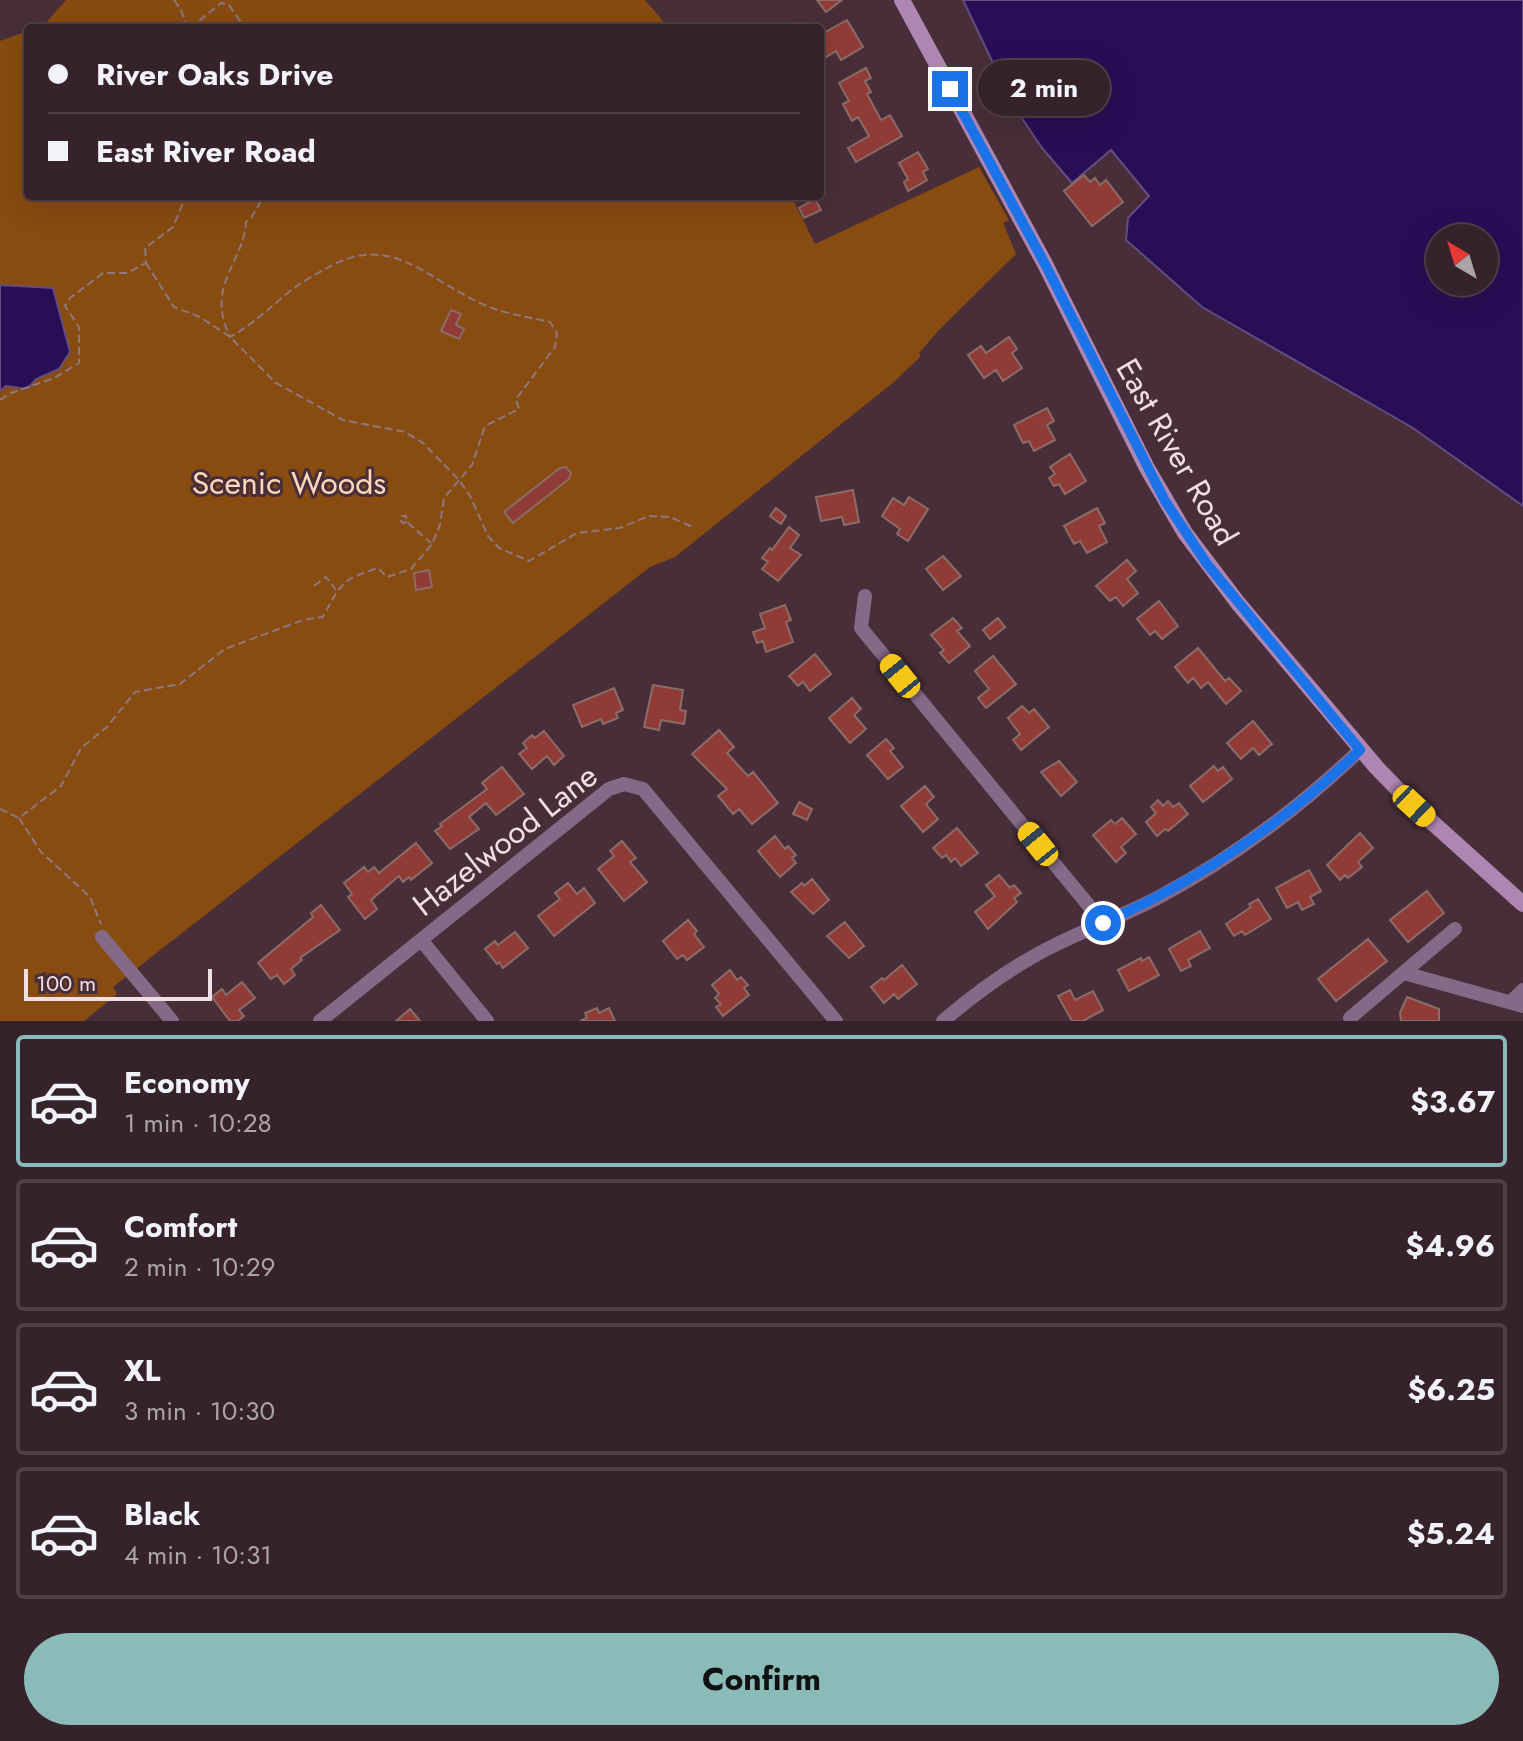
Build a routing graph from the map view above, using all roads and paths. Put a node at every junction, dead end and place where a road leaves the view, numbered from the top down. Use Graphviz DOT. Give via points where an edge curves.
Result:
graph roads {
  1 [pos="174,0"];
  2 [pos="902,0"];
  3 [pos="186,24"];
  4 [pos="193,24"];
  5 [pos="242,24"];
  6 [pos="184,200"];
  7 [pos="262,200"];
  8 [pos="146,263"];
  9 [pos="230,337"];
  10 [pos="0,400"];
  11 [pos="459,480"];
  12 [pos="407,522"];
  13 [pos="695,528"];
  14 [pos="432,544"];
  15 [pos="411,569"];
  16 [pos="415,572"];
  17 [pos="314,586"];
  18 [pos="337,590"];
  19 [pos="865,596"];
  20 [pos="1360,750"];
  21 [pos="0,809"];
  22 [pos="19,818"];
  23 [pos="1523,904"];
  24 [pos="1103,923"];
  25 [pos="1455,929"];
  26 [pos="102,937"];
  27 [pos="422,941"];
  28 [pos="1404,973"];
  29 [pos="1523,990"];
  30 [pos="1517,1004"];
  31 [pos="1350,1018"];
  32 [pos="172,1021"];
  33 [pos="320,1021"];
  34 [pos="487,1021"];
  35 [pos="836,1021"];
  36 [pos="943,1021"];
  1 -- 3 [label="path"];
  2 -- 20 [label="main road, East River Road" via="1165,501 1207,564"];
  4 -- 5 [label="path" via="221,3 229,5"];
  6 -- 8 [label="path" via="173,227 145,248"];
  7 -- 9 [label="path" via="246,222 222,287 223,324"];
  8 -- 9 [label="path" via="174,307"];
  8 -- 10 [label="path" via="127,273 103,273 70,298 65,306 79,327 79,363"];
  9 -- 11 [label="path" via="276,383 343,420 405,432"];
  9 -- 11 [label="path" via="331,266 380,253 397,256 486,306 550,322 557,333 555,347 516,399 519,409 485,426 472,465"];
  11 -- 13 [label="path" via="488,536 499,548 529,561 577,533 620,528 649,516 670,517"];
  11 -- 14 [label="path" via="444,498"];
  12 -- 14 [label="path"];
  14 -- 15 [label="path"];
  15 -- 16 [label="path"];
  15 -- 18 [label="path" via="387,577 378,568 350,577"];
  17 -- 18 [label="path" via="326,577"];
  18 -- 22 [label="path" via="323,617 225,649 180,684 135,692 107,727 81,748 61,786"];
  19 -- 24 [label="street" via="861,628"];
  20 -- 23 [label="main road, East River Road"];
  20 -- 24 [label="street" via="1237,851"];
  21 -- 22 [label="path"];
  22 -- 26 [label="path" via="41,852 90,897 101,918"];
  24 -- 36 [label="street" via="1010,971"];
  25 -- 28 [label="street"];
  26 -- 32 [label="street"];
  27 -- 33 [label="street, Hazelwood Lane"];
  27 -- 34 [label="street"];
  27 -- 35 [label="street, Hazelwood Lane" via="609,789 624,784 643,789"];
  28 -- 30 [label="street"];
  28 -- 31 [label="street"];
  29 -- 30 [label="street"];
}
